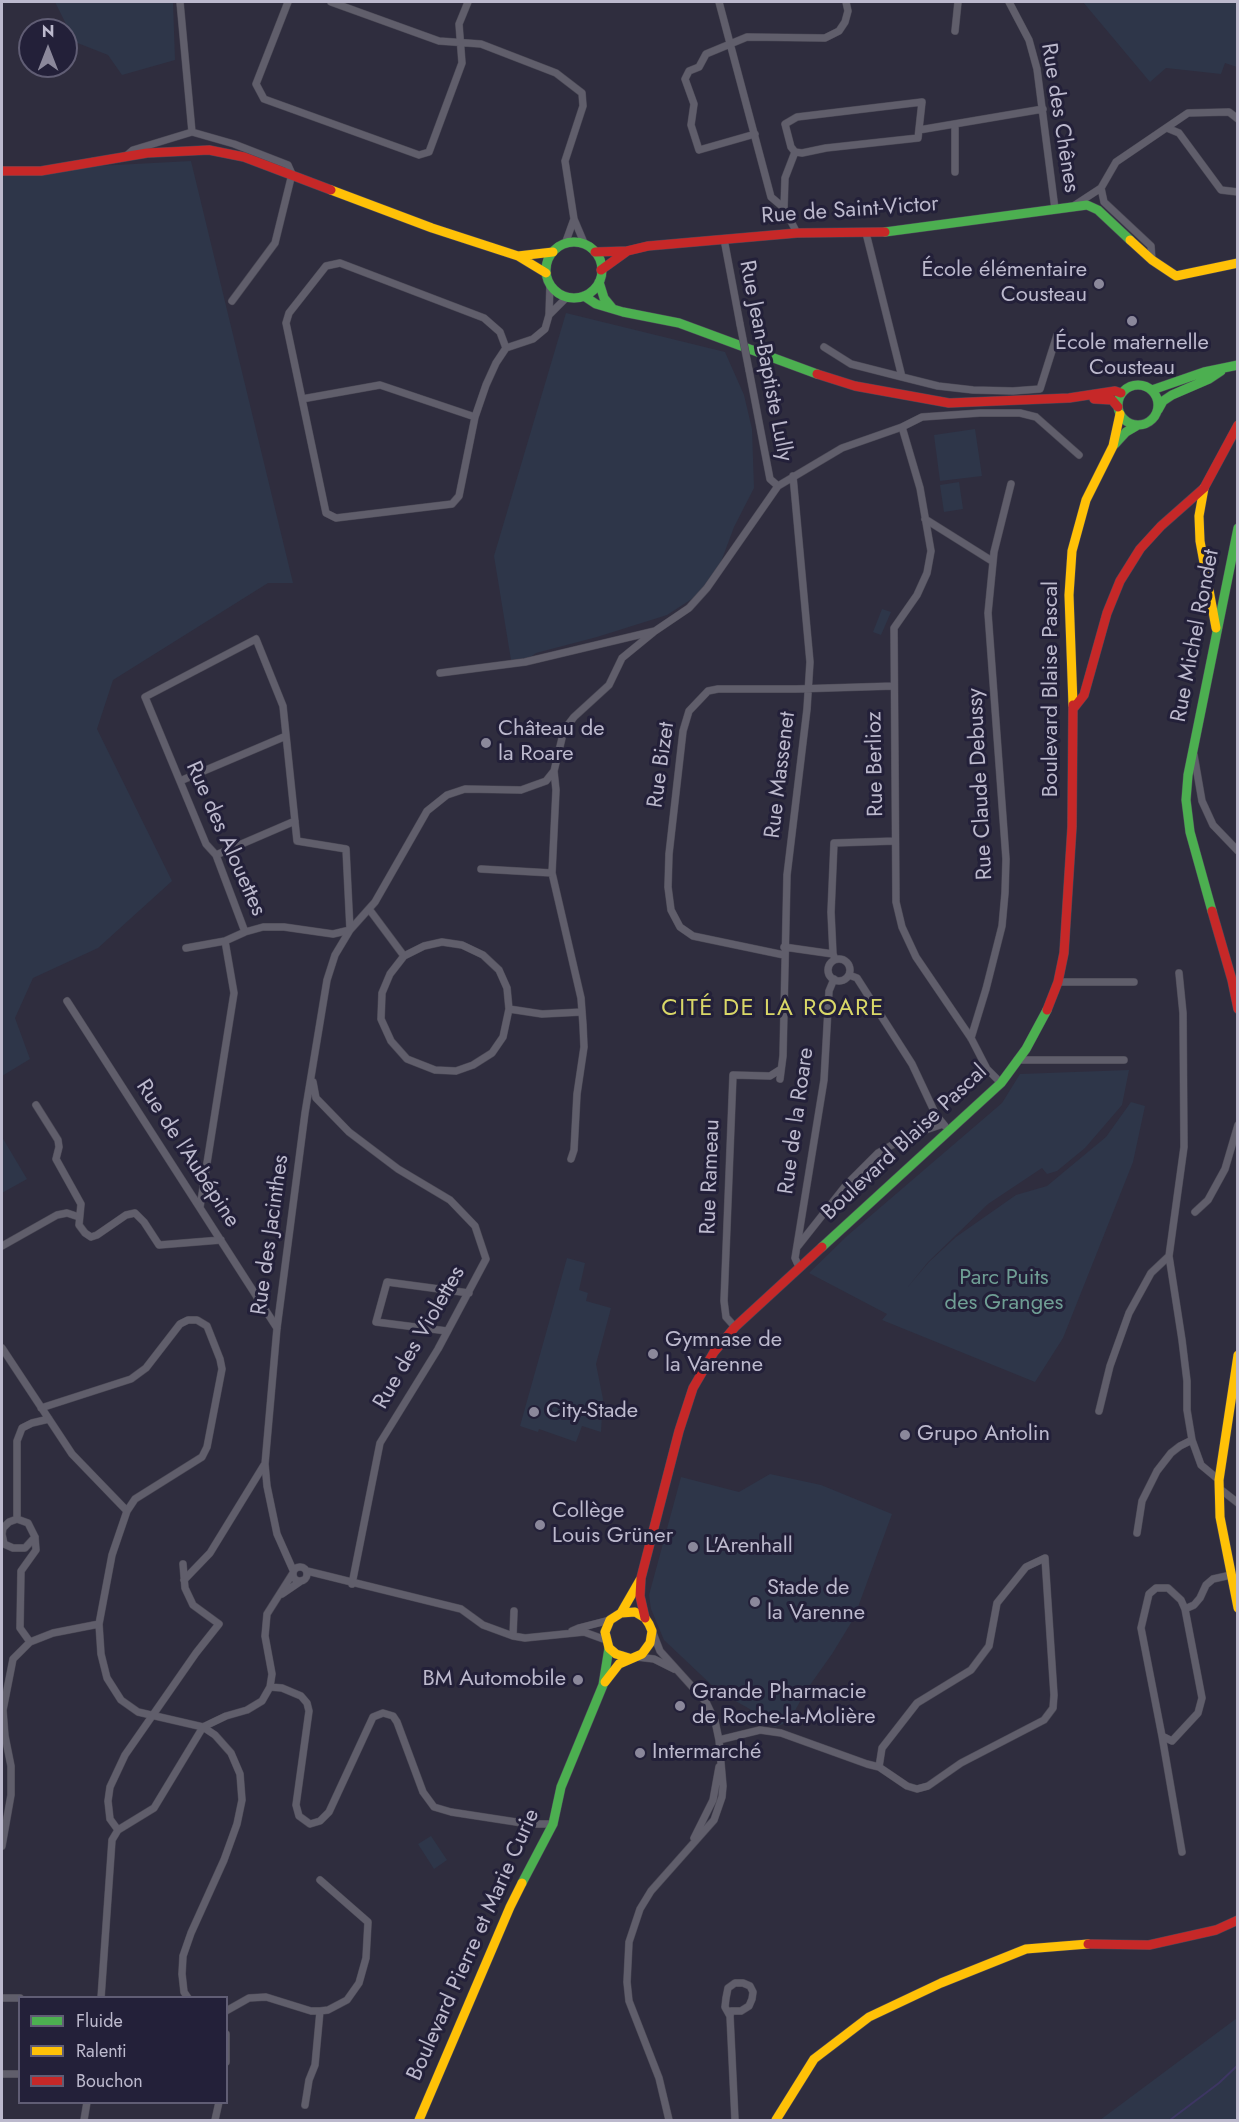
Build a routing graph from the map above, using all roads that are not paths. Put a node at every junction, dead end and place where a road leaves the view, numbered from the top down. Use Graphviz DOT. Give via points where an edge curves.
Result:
graph roads {
  1 [pos="180,2"];
  2 [pos="288,2"];
  3 [pos="331,2"];
  4 [pos="468,2"];
  5 [pos="719,2"];
  6 [pos="846,2"];
  7 [pos="958,2"];
  8 [pos="1009,2"];
  9 [pos="955,31"];
  10 [pos="461,43"];
  11 [pos="730,44"];
  12 [pos="1043,109"];
  13 [pos="1238,119"];
  14 [pos="955,124"];
  15 [pos="1167,128"];
  16 [pos="919,130"];
  17 [pos="192,132"];
  18 [pos="754,134"];
  19 [pos="795,152"];
  20 [pos="125,157"];
  21 [pos="2,171"];
  22 [pos="955,172"];
  23 [pos="292,174"];
  24 [pos="1101,188"];
  25 [pos="1238,192"];
  26 [pos="1074,205"];
  27 [pos="784,208"];
  28 [pos="1055,209"];
  29 [pos="574,219"];
  30 [pos="797,233"];
  31 [pos="866,233"];
  32 [pos="724,240"];
  33 [pos="565,244"];
  34 [pos="585,245"];
  35 [pos="627,251"];
  36 [pos="553,252"];
  37 [pos="595,252"];
  38 [pos="518,256"];
  39 [pos="1152,260"];
  40 [pos="1238,263"];
  41 [pos="601,270"];
  42 [pos="546,273"];
  43 [pos="599,282"];
  44 [pos="550,284"];
  45 [pos="584,296"];
  46 [pos="567,297"];
  47 [pos="232,302"];
  48 [pos="613,309"];
  49 [pos="549,315"];
  50 [pos="1057,335"];
  51 [pos="824,347"];
  52 [pos="506,348"];
  53 [pos="1238,365"];
  54 [pos="1225,368"];
  55 [pos="902,377"];
  56 [pos="1152,390"];
  57 [pos="1121,393"];
  58 [pos="302,399"];
  59 [pos="984,403"];
  60 [pos="1158,410"];
  61 [pos="1119,411"];
  62 [pos="475,417"];
  63 [pos="1138,425"];
  64 [pos="1238,425"];
  65 [pos="902,427"];
  66 [pos="1113,446"];
  67 [pos="1078,455"];
  68 [pos="793,476"];
  69 [pos="1011,484"];
  70 [pos="778,486"];
  71 [pos="1204,488"];
  72 [pos="925,519"];
  73 [pos="1238,528"];
  74 [pos="992,561"];
  75 [pos="655,631"];
  76 [pos="1217,633"];
  77 [pos="440,673"];
  78 [pos="894,686"];
  79 [pos="809,688"];
  80 [pos="1072,709"];
  81 [pos="286,736"];
  82 [pos="1193,752"];
  83 [pos="554,771"];
  84 [pos="180,781"];
  85 [pos="295,821"];
  86 [pos="895,842"];
  87 [pos="1238,851"];
  88 [pos="216,855"];
  89 [pos="481,869"];
  90 [pos="552,873"];
  91 [pos="369,909"];
  92 [pos="350,930"];
  93 [pos="245,932"];
  94 [pos="225,941"];
  95 [pos="186,948"];
  96 [pos="784,951"];
  97 [pos="404,956"];
  98 [pos="834,956"];
  99 [pos="1179,973"];
  100 [pos="849,975"];
  101 [pos="834,979"];
  102 [pos="1058,982"];
  103 [pos="1134,982"];
  104 [pos="67,1000"];
  105 [pos="509,1009"];
  106 [pos="1238,1009"];
  107 [pos="582,1012"];
  108 [pos="971,1038"];
  109 [pos="1017,1060"];
  110 [pos="1124,1060"];
  111 [pos="781,1069"];
  112 [pos="311,1076"];
  113 [pos="780,1078"];
  114 [pos="1001,1083"];
  115 [pos="36,1105"];
  116 [pos="1238,1125"];
  117 [pos="946,1127"];
  118 [pos="571,1160"];
  119 [pos="200,1207"];
  120 [pos="1195,1212"];
  121 [pos="80,1217"];
  122 [pos="221,1240"];
  123 [pos="2,1246"];
  124 [pos="797,1248"];
  125 [pos="1169,1258"];
  126 [pos="799,1267"];
  127 [pos="469,1293"];
  128 [pos="735,1327"];
  129 [pos="277,1328"];
  130 [pos="447,1332"];
  131 [pos="2,1348"];
  132 [pos="1238,1355"];
  133 [pos="41,1408"];
  134 [pos="1098,1411"];
  135 [pos="49,1419"];
  136 [pos="1192,1440"];
  137 [pos="265,1464"];
  138 [pos="1219,1485"];
  139 [pos="1238,1503"];
  140 [pos="127,1511"];
  141 [pos="17,1519"];
  142 [pos="1137,1533"];
  143 [pos="35,1537"];
  144 [pos="183,1564"];
  145 [pos="300,1573"];
  146 [pos="1231,1575"];
  147 [pos="641,1578"];
  148 [pos="184,1580"];
  149 [pos="352,1584"];
  150 [pos="280,1595"];
  151 [pos="1238,1608"];
  152 [pos="1185,1609"];
  153 [pos="514,1611"];
  154 [pos="621,1613"];
  155 [pos="645,1618"];
  156 [pos="610,1620"];
  157 [pos="99,1624"];
  158 [pos="652,1632"];
  159 [pos="570,1633"];
  160 [pos="513,1636"];
  161 [pos="30,1642"];
  162 [pos="607,1644"];
  163 [pos="633,1658"];
  164 [pos="676,1670"];
  165 [pos="603,1685"];
  166 [pos="270,1687"];
  167 [pos="152,1716"];
  168 [pos="203,1727"];
  169 [pos="1162,1736"];
  170 [pos="719,1740"];
  171 [pos="879,1767"];
  172 [pos="553,1824"];
  173 [pos="118,1830"];
  174 [pos="2,1846"];
  175 [pos="1182,1852"];
  176 [pos="320,1880"];
  177 [pos="1238,1920"];
  178 [pos="101,1996"];
  179 [pos="187,1996"];
  180 [pos="2,1998"];
  181 [pos="18,1998"];
  182 [pos="228,2010"];
  183 [pos="320,2011"];
  184 [pos="730,2016"];
  185 [pos="18,2073"];
  186 [pos="2,2074"];
  187 [pos="87,2104"];
  188 [pos="219,2104"];
  189 [pos="305,2105"];
  190 [pos="84,2121"];
  191 [pos="215,2121"];
  192 [pos="419,2121"];
  193 [pos="669,2121"];
  194 [pos="735,2121"];
  195 [pos="776,2121"];
  1 -- 17 [label="street"];
  2 -- 10 [label="street" via="256,84 264,99 419,155 429,152 462,63"];
  3 -- 10 [label="street" via="439,41"];
  4 -- 10 [label="street" via="459,24"];
  5 -- 11 [label="street"];
  6 -- 11 [label="street" via="845,22 839,31 825,38 747,37"];
  7 -- 9 [label="street"];
  8 -- 12 [label="street, Rue des Chênes" via="1029,40"];
  10 -- 29 [label="street" via="481,44 556,73 582,93 584,106 565,161"];
  11 -- 18 [label="street"];
  11 -- 18 [label="street" via="706,54 699,67 689,71 686,79 694,104 691,125 699,150"];
  12 -- 14 [label="street"];
  12 -- 28 [label="street, Rue des Chênes"];
  13 -- 15 [label="street" via="1230,112 1188,113"];
  14 -- 16 [label="street"];
  14 -- 22 [label="street"];
  15 -- 24 [label="street" via="1116,162"];
  15 -- 25 [label="street" via="1179,133 1221,190"];
  16 -- 19 [label="street" via="918,138"];
  16 -- 19 [label="street" via="921,102 797,117 785,124"];
  17 -- 20 [label="street" via="134,150"];
  17 -- 23 [label="street" via="265,155 288,165"];
  18 -- 27 [label="street" via="771,197"];
  19 -- 27 [label="street" via="785,178"];
  20 -- 21 [label="main road" via="41,171"];
  20 -- 23 [label="main road" via="209,150"];
  23 -- 38 [label="main road" via="432,228"];
  23 -- 47 [label="street" via="275,243"];
  24 -- 26 [label="street"];
  24 -- 39 [label="street" via="1104,202 1151,246"];
  26 -- 28 [label="main road, Rue de Saint-Victor"];
  26 -- 39 [label="main road" via="1098,210"];
  27 -- 30 [label="street"];
  28 -- 31 [label="main road, Rue de Saint-Victor"];
  29 -- 33 [label="street"];
  29 -- 34 [label="street"];
  30 -- 31 [label="main road, Rue de Saint-Victor"];
  30 -- 32 [label="main road, Rue de Saint-Victor"];
  31 -- 55 [label="street"];
  32 -- 35 [label="main road, Rue de Saint-Victor"];
  32 -- 70 [label="street, Rue Jean-Baptiste Lully, bridge" via="770,479"];
  33 -- 34 [label="main road"];
  33 -- 36 [label="main road"];
  34 -- 37 [label="main road"];
  35 -- 37 [label="main road, Rue de Saint-Victor"];
  35 -- 41 [label="main road, Rue de Saint-Victor"];
  36 -- 38 [label="main road"];
  36 -- 42 [label="main road"];
  37 -- 41 [label="main road"];
  38 -- 42 [label="main road"];
  39 -- 40 [label="main road" via="1176,276"];
  41 -- 43 [label="main road"];
  42 -- 44 [label="main road"];
  43 -- 45 [label="main road"];
  43 -- 48 [label="main road"];
  44 -- 46 [label="main road"];
  44 -- 49 [label="street"];
  45 -- 46 [label="main road"];
  45 -- 48 [label="main road"];
  46 -- 49 [label="street"];
  48 -- 59 [label="main road" via="679,323 855,386 948,403"];
  49 -- 52 [label="street" via="545,329 533,339"];
  50 -- 55 [label="street" via="1040,389 973,390"];
  51 -- 55 [label="street" via="851,364"];
  52 -- 58 [label="street" via="500,333 484,318 340,263 326,266 289,313 286,323"];
  52 -- 62 [label="street" via="486,385"];
  53 -- 54 [label="main road"];
  54 -- 56 [label="main road"];
  54 -- 60 [label="main road" via="1172,395"];
  56 -- 57 [label="main road" via="1139,385"];
  56 -- 60 [label="main road"];
  57 -- 59 [label="main road"];
  57 -- 61 [label="main road"];
  58 -- 62 [label="street" via="380,385"];
  58 -- 62 [label="street" via="326,513 336,518 452,504 459,496"];
  59 -- 61 [label="main road" via="1052,405 1103,398 1112,400"];
  60 -- 63 [label="main road" via="1151,421"];
  61 -- 63 [label="main road" via="1128,422"];
  61 -- 66 [label="main road, Boulevard Blaise Pascal"];
  63 -- 66 [label="main road, Boulevard Blaise Pascal"];
  64 -- 71 [label="main road"];
  65 -- 67 [label="street" via="922,417 1020,413 1036,417"];
  65 -- 68 [label="street" via="842,448"];
  65 -- 72 [label="street, Rue Berlioz"];
  66 -- 80 [label="main road, Boulevard Blaise Pascal" via="1086,500 1072,551"];
  68 -- 70 [label="street"];
  68 -- 79 [label="street, Rue Massenet"];
  69 -- 74 [label="street, Rue Claude Debussy"];
  70 -- 75 [label="street" via="707,588 689,608"];
  71 -- 76 [label="main road" via="1200,541"];
  71 -- 80 [label="main road" via="1161,525 1120,581 1084,695"];
  72 -- 74 [label="street"];
  72 -- 78 [label="street, Rue Berlioz" via="931,551 927,573 894,628"];
  73 -- 76 [label="main road, Rue Michel Rondet"];
  74 -- 108 [label="street, Rue Claude Debussy" via="988,613 1006,859 1002,926"];
  75 -- 77 [label="street" via="525,663"];
  75 -- 83 [label="street" via="622,658 609,686 564,730"];
  76 -- 82 [label="main road, Rue Michel Rondet"];
  78 -- 79 [label="street, Rue Bizet"];
  78 -- 86 [label="street, Rue Berlioz"];
  79 -- 96 [label="street, Rue Massenet" via="787,875"];
  79 -- 96 [label="street, Rue Bizet" via="718,689 708,690 698,699 689,711 684,731 669,854 668,886 680,927 693,936"];
  80 -- 102 [label="main road, Boulevard Blaise Pascal" via="1072,827 1064,953"];
  81 -- 84 [label="street"];
  81 -- 84 [label="street, Rue des Alouettes" via="283,706 256,639 145,697"];
  81 -- 85 [label="street"];
  82 -- 87 [label="street" via="1209,817"];
  82 -- 106 [label="main road, Rue Michel Rondet" via="1186,800 1190,832"];
  83 -- 90 [label="street"];
  83 -- 91 [label="street, Rue des Jacinthes" via="546,781 521,790 465,789 447,795 427,811"];
  84 -- 88 [label="street, Rue des Alouettes" via="206,844"];
  85 -- 88 [label="street"];
  85 -- 92 [label="street" via="297,841 346,849"];
  86 -- 98 [label="street, Rue de la Roare" via="834,843"];
  86 -- 108 [label="street, Rue Berlioz" via="896,902 902,927 916,957"];
  88 -- 93 [label="street, Rue des Alouettes"];
  89 -- 90 [label="street"];
  90 -- 107 [label="street"];
  91 -- 92 [label="street, Rue des Jacinthes"];
  91 -- 97 [label="street"];
  92 -- 93 [label="street, Rue des Alouettes" via="333,934 262,927"];
  92 -- 112 [label="street, Rue des Jacinthes" via="335,955 327,980"];
  93 -- 94 [label="street"];
  94 -- 95 [label="street"];
  94 -- 119 [label="street" via="234,993"];
  96 -- 98 [label="street, Rue Bizet"];
  96 -- 111 [label="street, Rue Massenet"];
  97 -- 105 [label="street" via="442,942 462,945 483,955 499,969 507,988"];
  97 -- 105 [label="street" via="382,993 381,1019 390,1041 407,1059 435,1070 456,1071 473,1065 492,1053 502,1037"];
  98 -- 100 [label="street" via="849,964"];
  98 -- 101 [label="street, Rue de la Roare" via="828,966"];
  99 -- 125 [label="street" via="1184,1148"];
  100 -- 101 [label="street" via="842,980"];
  100 -- 117 [label="street" via="857,978 912,1064 936,1115"];
  101 -- 124 [label="street, Rue de la Roare" via="829,991 824,1080"];
  102 -- 103 [label="street"];
  102 -- 109 [label="main road, Boulevard Blaise Pascal" via="1047,1010"];
  104 -- 119 [label="street, Rue de l'Aubépine"];
  105 -- 107 [label="street" via="542,1014"];
  107 -- 118 [label="street" via="584,1047"];
  108 -- 114 [label="street, Rue Berlioz" via="987,1069"];
  109 -- 110 [label="street"];
  109 -- 114 [label="main road, Boulevard Blaise Pascal"];
  111 -- 113 [label="street, Rue Massenet"];
  111 -- 128 [label="street, Rue Rameau" via="770,1076 733,1075 724,1301 726,1317"];
  112 -- 127 [label="street, Rue des Violettes" via="316,1098 349,1132 398,1169 450,1200 475,1226 486,1259"];
  112 -- 129 [label="street, Rue des Jacinthes"];
  114 -- 117 [label="main road, Boulevard Blaise Pascal"];
  115 -- 121 [label="street" via="58,1140 56,1159 81,1204"];
  116 -- 120 [label="street" via="1224,1169 1208,1200"];
  117 -- 124 [label="street, Boulevard Blaise Pascal" via="908,1136 878,1153"];
  117 -- 126 [label="main road, Boulevard Blaise Pascal" via="888,1188"];
  119 -- 122 [label="street, Rue de l'Aubépine"];
  121 -- 122 [label="street" via="80,1225 91,1237 135,1213 159,1245"];
  121 -- 123 [label="street" via="57,1215"];
  122 -- 129 [label="street, Rue de l'Aubépine"];
  124 -- 126 [label="street, Rue de la Roare" via="795,1258"];
  125 -- 134 [label="street" via="1151,1273 1129,1313"];
  125 -- 136 [label="street"];
  126 -- 128 [label="main road, Boulevard Blaise Pascal"];
  127 -- 130 [label="street, Rue des Violettes"];
  127 -- 130 [label="street" via="387,1282 376,1323"];
  128 -- 147 [label="main road, Boulevard Blaise Pascal" via="701,1372 687,1404"];
  129 -- 137 [label="street, Rue des Jacinthes"];
  130 -- 149 [label="street, Rue des Violettes" via="380,1443"];
  131 -- 133 [label="street"];
  132 -- 138 [label="main road"];
  133 -- 135 [label="street"];
  133 -- 140 [label="street" via="131,1379 146,1368 180,1324 197,1320 207,1326 222,1369 207,1448 202,1457 135,1499"];
  135 -- 140 [label="street" via="72,1454"];
  135 -- 141 [label="street" via="22,1428 17,1441"];
  136 -- 138 [label="street" via="1201,1465"];
  136 -- 142 [label="street" via="1171,1453 1156,1471 1142,1501"];
  137 -- 145 [label="street, Rue des Jacinthes" via="277,1534"];
  137 -- 148 [label="street" via="210,1553"];
  138 -- 139 [label="street"];
  138 -- 146 [label="main road" via="1220,1517"];
  140 -- 157 [label="street" via="108,1570"];
  141 -- 143 [label="street" via="28,1523"];
  141 -- 143 [label="street" via="3,1528 4,1544 25,1548"];
  143 -- 161 [label="street" via="36,1550 21,1571 20,1628"];
  144 -- 148 [label="street"];
  145 -- 149 [label="street"];
  145 -- 150 [label="street"];
  145 -- 150 [label="street"];
  146 -- 151 [label="main road"];
  146 -- 152 [label="street" via="1213,1579 1194,1605"];
  147 -- 154 [label="main road, Boulevard Blaise Pascal"];
  147 -- 155 [label="main road, Boulevard Blaise Pascal"];
  148 -- 167 [label="street" via="193,1605 219,1624"];
  149 -- 160 [label="street" via="461,1609 483,1625"];
  150 -- 166 [label="street" via="267,1614 265,1626 272,1674"];
  152 -- 169 [label="street" via="1202,1698 1198,1713 1172,1741"];
  152 -- 169 [label="street" via="1168,1588 1156,1588 1149,1594 1142,1628"];
  153 -- 160 [label="street"];
  154 -- 155 [label="main road" via="635,1612"];
  154 -- 156 [label="main road"];
  155 -- 158 [label="main road"];
  156 -- 159 [label="street"];
  156 -- 162 [label="main road" via="605,1632"];
  157 -- 161 [label="street" via="63,1630"];
  157 -- 167 [label="street" via="106,1678 121,1700"];
  158 -- 163 [label="main road" via="648,1648"];
  158 -- 164 [label="street"];
  159 -- 160 [label="street"];
  159 -- 162 [label="street" via="584,1632"];
  161 -- 174 [label="street" via="13,1659 3,1710 10,1795"];
  162 -- 163 [label="main road" via="616,1654"];
  162 -- 165 [label="main road"];
  163 -- 164 [label="street" via="654,1659"];
  163 -- 165 [label="main road" via="618,1664"];
  164 -- 170 [label="street" via="706,1702"];
  165 -- 172 [label="main road, Boulevard Pierre et Marie Curie" via="561,1787"];
  166 -- 168 [label="street" via="262,1701 247,1710"];
  166 -- 172 [label="street" via="301,1696 307,1703 296,1805 299,1816 310,1824 329,1812 373,1717 383,1713 398,1722 423,1792 434,1807 529,1824"];
  167 -- 168 [label="street"];
  167 -- 173 [label="street" via="125,1755 110,1787 110,1819"];
  168 -- 173 [label="street" via="154,1808"];
  168 -- 179 [label="street" via="231,1753 240,1774 242,1800 224,1860 183,1956"];
  169 -- 175 [label="street"];
  170 -- 171 [label="street" via="760,1730 781,1733"];
  170 -- 193 [label="street" via="713,1800 704,1822 687,1850 651,1891 629,1942 629,2001 659,2078"];
  171 -- 171 [label="street" via="907,1786 928,1786 961,1763 1044,1720 1053,1708 1054,1695 1045,1557 1026,1567 997,1603 989,1646 971,1670 917,1703 882,1748"];
  172 -- 192 [label="main road, Boulevard Pierre et Marie Curie" via="510,1907"];
  173 -- 178 [label="street" via="111,1840"];
  176 -- 183 [label="street" via="368,1922 366,1958 359,1983 347,2000"];
  177 -- 195 [label="main road" via="1216,1930 1149,1945 1077,1944 1026,1949 941,1983 869,2017 814,2059"];
  180 -- 181 [label="street"];
  182 -- 183 [label="street" via="249,1998 266,1997"];
  183 -- 189 [label="street" via="315,2065"];
  184 -- 184 [label="street" via="731,2011 749,2006 750,1986 735,1983 728,1988 725,2007"];
  184 -- 194 [label="street"];
  185 -- 186 [label="street"];
  187 -- 190 [label="street"];
  188 -- 191 [label="street"];
}
